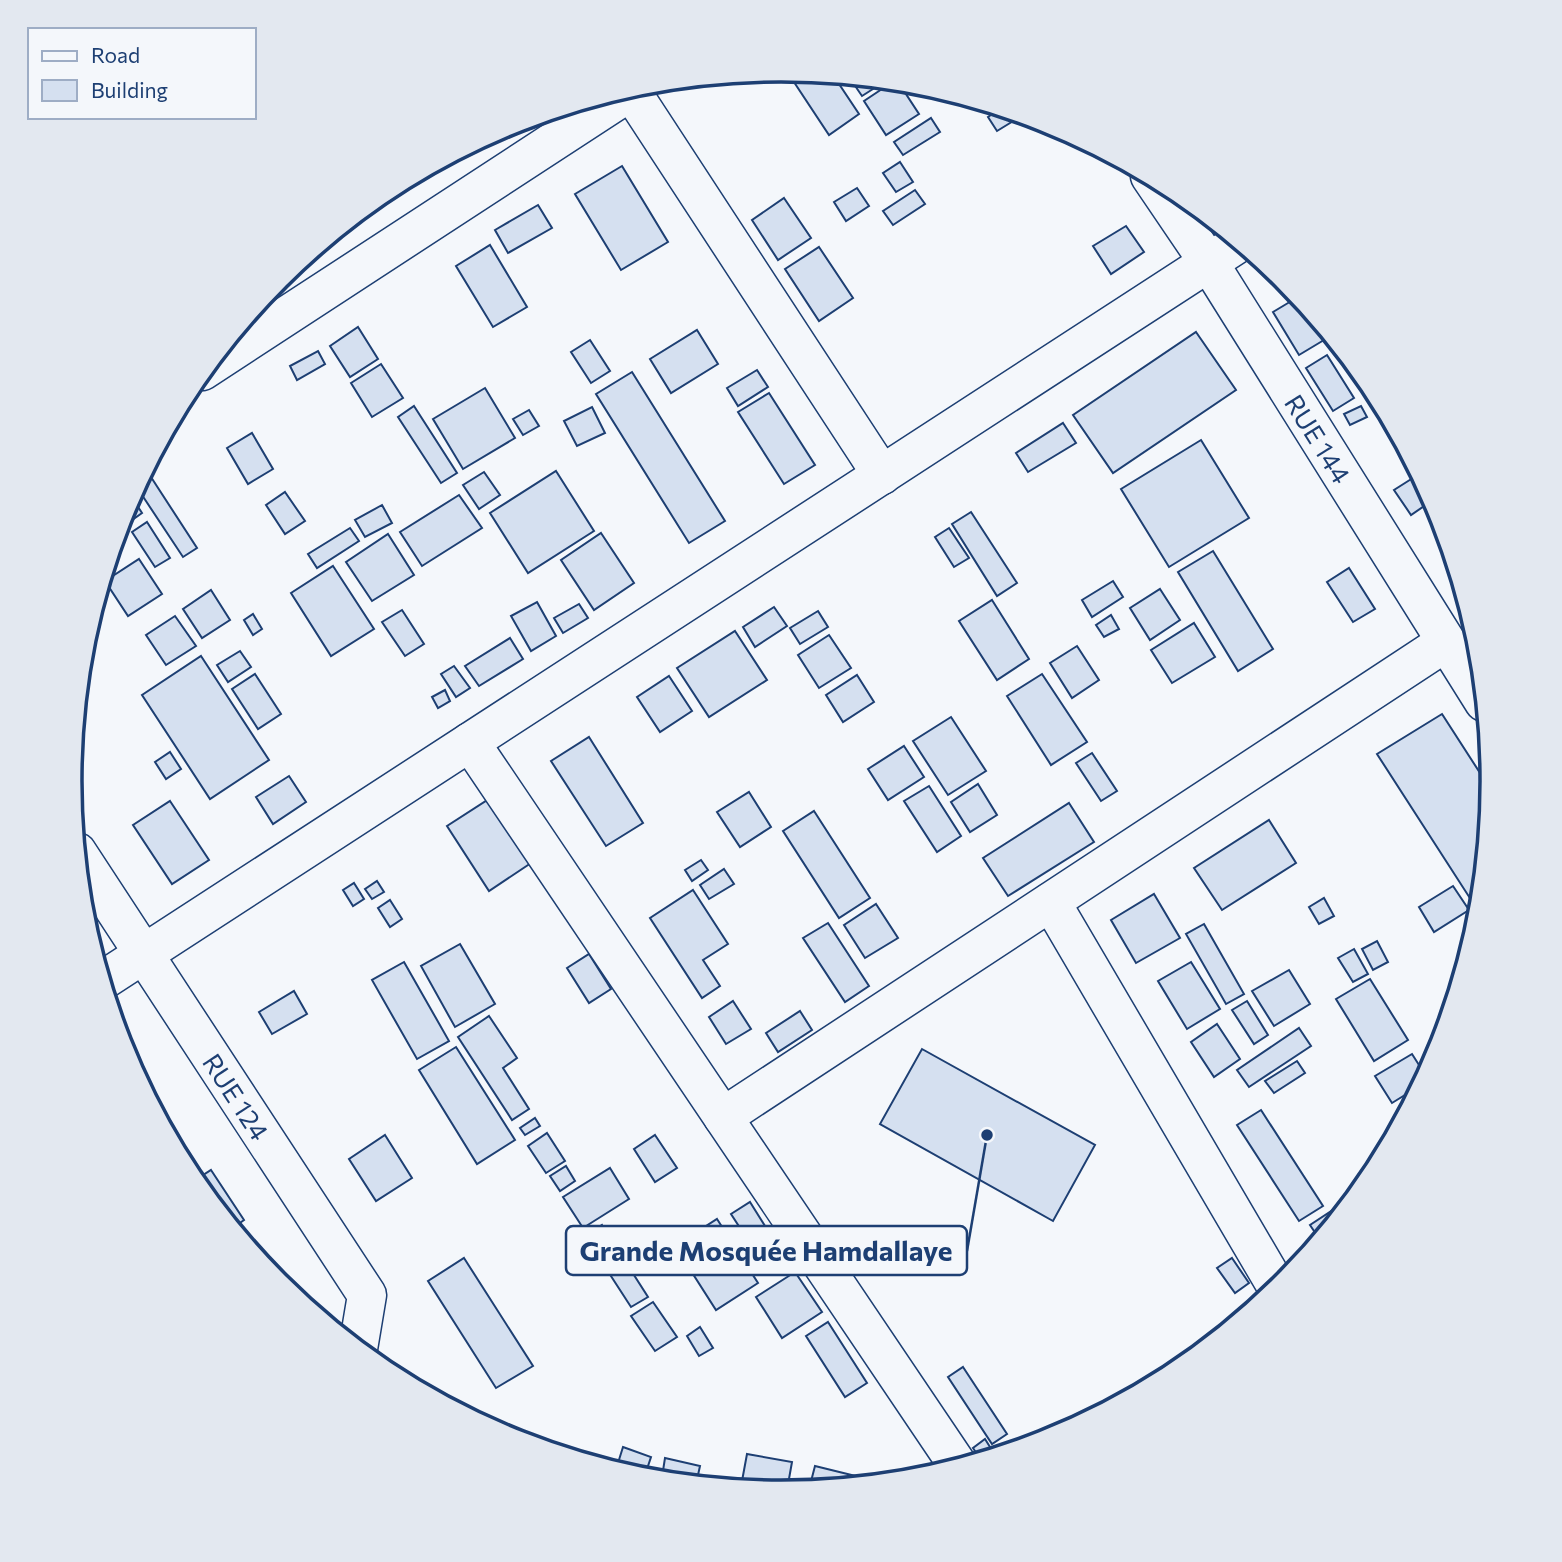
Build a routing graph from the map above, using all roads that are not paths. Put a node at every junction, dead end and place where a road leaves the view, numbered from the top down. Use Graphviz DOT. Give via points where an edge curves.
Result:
graph roads {
  1 [pos="636,98"];
  2 [pos="605,105"];
  3 [pos="1164,197"];
  4 [pos="1232,248"];
  5 [pos="1209,263"];
  6 [pos="241,339"];
  7 [pos="882,475"];
  8 [pos="1446,642"];
  9 [pos="1473,685"];
  10 [pos="470,742"];
  11 [pos="88,868"];
  12 [pos="1051,902"];
  13 [pos="144,954"];
  14 [pos="110,976"];
  15 [pos="723,1117"];
  16 [pos="1272,1278"];
  17 [pos="360,1338"];
  18 [pos="953,1458"];
  1 -- 7 [label="street"];
  2 -- 6 [label="street"];
  3 -- 5 [label="street, RUE 144"];
  4 -- 5 [label="street"];
  5 -- 7 [label="street"];
  5 -- 8 [label="street, RUE 144"];
  7 -- 10 [label="street"];
  8 -- 9 [label="street, RUE 144"];
  8 -- 12 [label="street"];
  10 -- 13 [label="street"];
  10 -- 15 [label="street"];
  11 -- 13 [label="street, RUE 124"];
  12 -- 15 [label="street"];
  12 -- 16 [label="street"];
  13 -- 14 [label="street"];
  13 -- 17 [label="street, RUE 124" via="367,1295"];
  15 -- 18 [label="street"];
}
